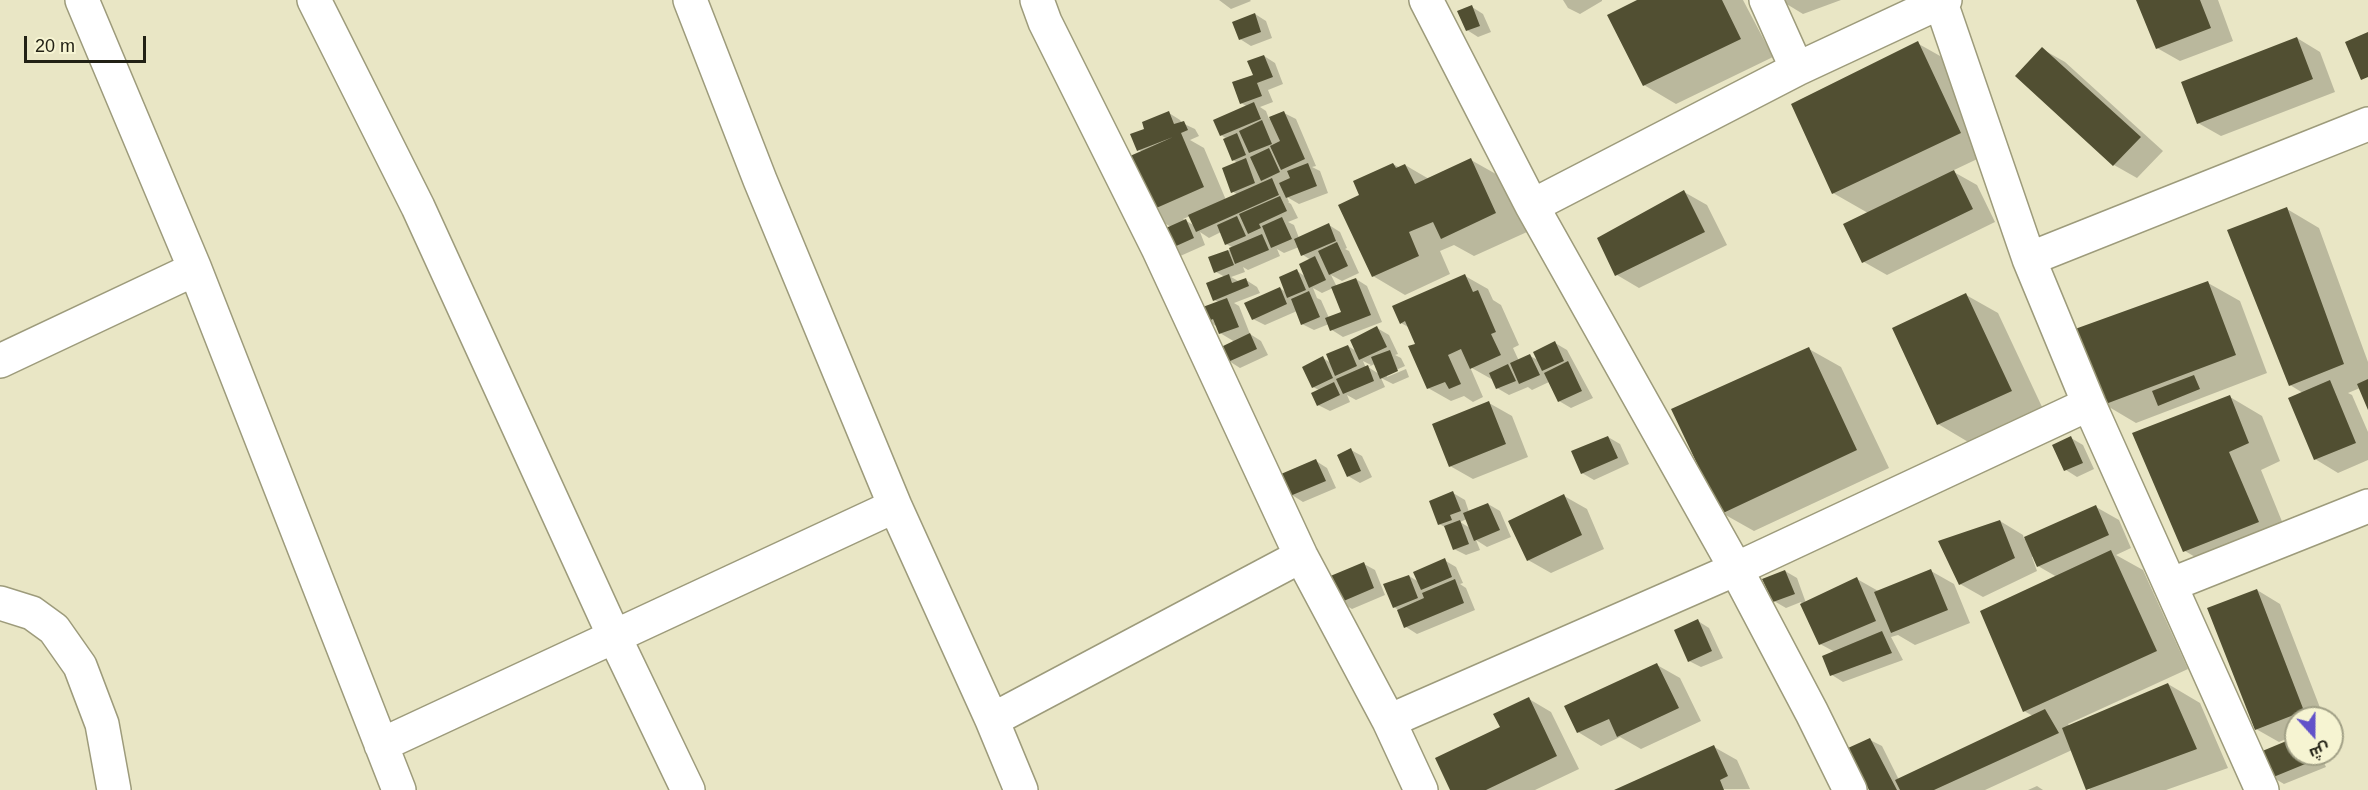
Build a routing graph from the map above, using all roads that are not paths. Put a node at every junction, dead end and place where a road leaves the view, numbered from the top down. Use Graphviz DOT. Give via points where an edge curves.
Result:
graph roads {
  1 [pos="82,0"];
  2 [pos="314,0"];
  3 [pos="690,0"];
  4 [pos="1037,0"];
  5 [pos="1426,0"];
  6 [pos="1766,0"];
  7 [pos="1942,1"];
  8 [pos="1797,69"];
  9 [pos="2368,124"];
  10 [pos="1532,206"];
  11 [pos="2029,259"];
  12 [pos="195,269"];
  13 [pos="0,361"];
  14 [pos="2089,404"];
  15 [pos="895,506"];
  16 [pos="2368,506"];
  17 [pos="1301,556"];
  18 [pos="1736,569"];
  19 [pos="2170,585"];
  20 [pos="0,603"];
  21 [pos="615,638"];
  22 [pos="992,720"];
  23 [pos="1389,720"];
  24 [pos="381,745"];
  25 [pos="114,790"];
  26 [pos="399,790"];
  27 [pos="688,790"];
  28 [pos="1021,790"];
  29 [pos="1421,790"];
  30 [pos="1850,790"];
  31 [pos="2262,790"];
  1 -- 12 [label="street"];
  2 -- 21 [label="street" via="418,207"];
  3 -- 15 [label="street"];
  4 -- 17 [label="street"];
  5 -- 10 [label="street"];
  6 -- 8 [label="street"];
  7 -- 8 [label="street"];
  7 -- 11 [label="street"];
  8 -- 10 [label="street"];
  9 -- 11 [label="street"];
  10 -- 18 [label="street"];
  11 -- 14 [label="street"];
  12 -- 13 [label="street"];
  12 -- 24 [label="street"];
  14 -- 18 [label="street"];
  14 -- 19 [label="street"];
  15 -- 21 [label="street"];
  15 -- 22 [label="street"];
  16 -- 19 [label="street"];
  17 -- 22 [label="street"];
  17 -- 23 [label="street"];
  18 -- 23 [label="street"];
  18 -- 30 [label="street"];
  19 -- 31 [label="street"];
  20 -- 25 [label="street" via="32,613 54,629 80,666 102,724"];
  21 -- 24 [label="street"];
  21 -- 27 [label="street"];
  22 -- 28 [label="street"];
  23 -- 29 [label="street"];
  24 -- 26 [label="street"];
}
